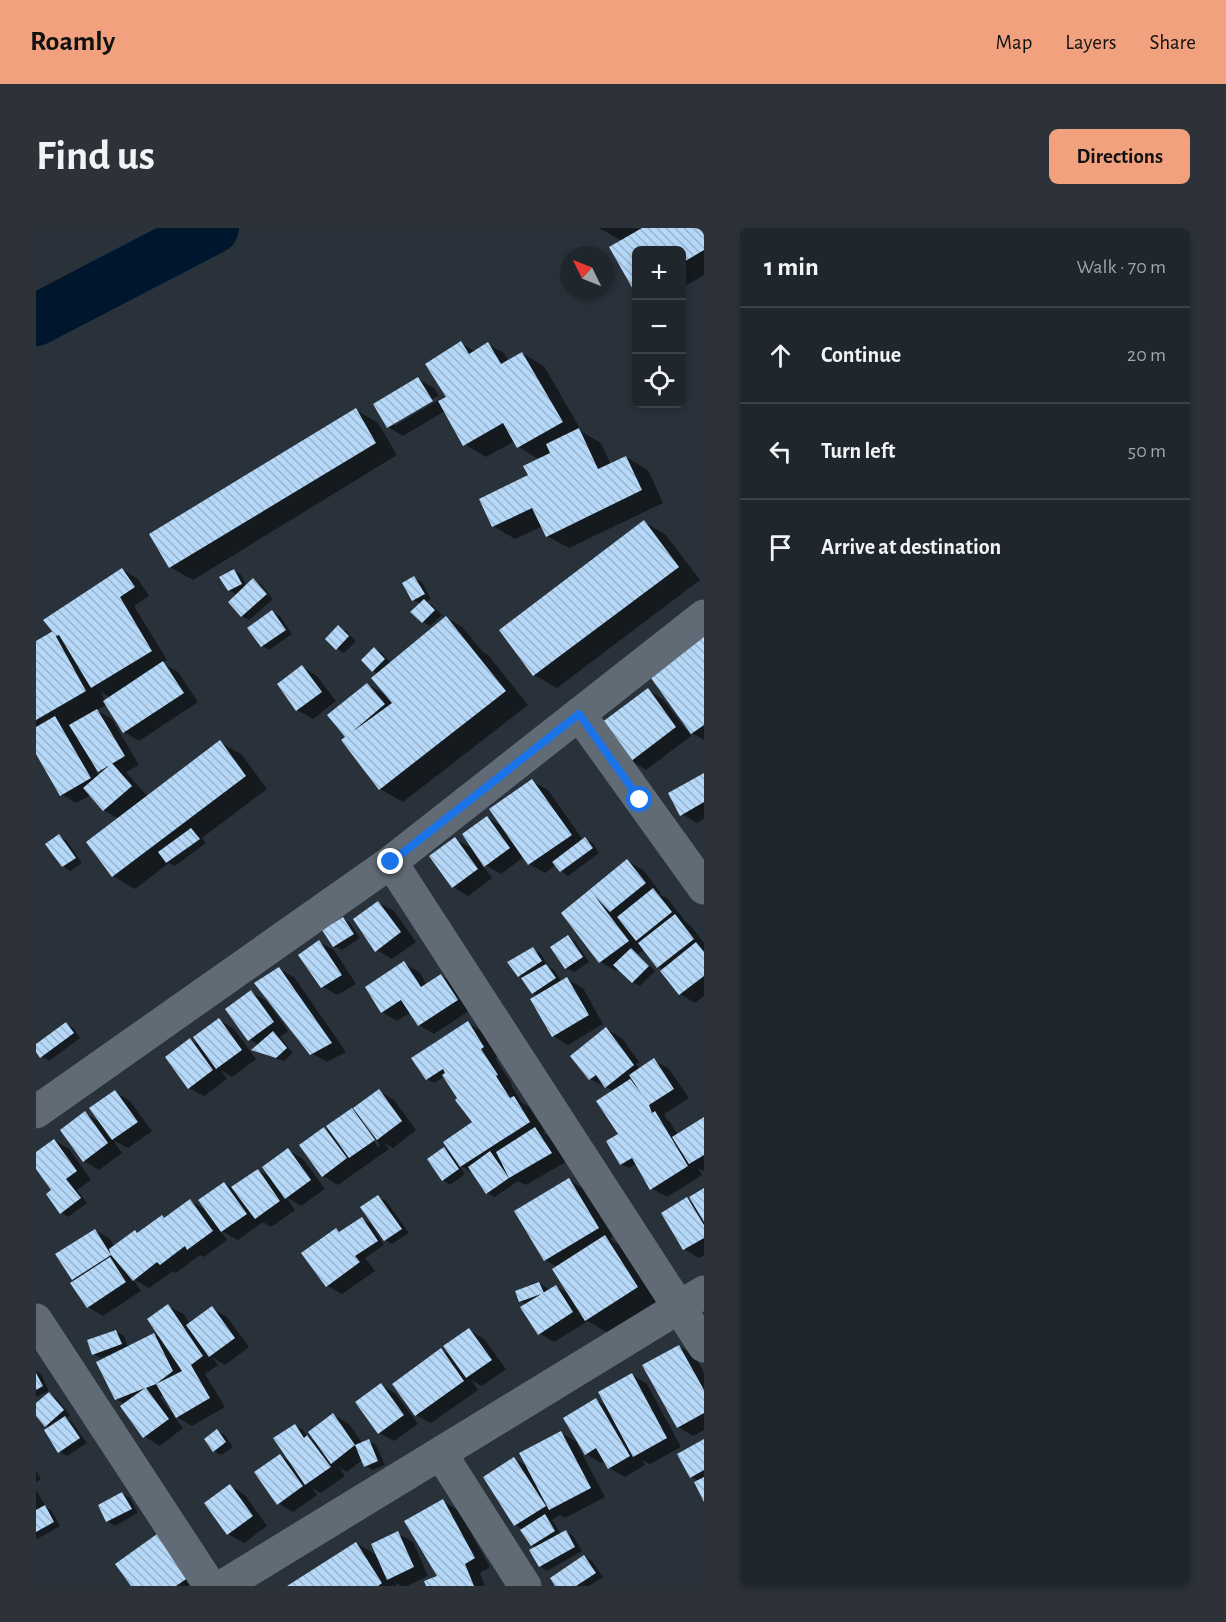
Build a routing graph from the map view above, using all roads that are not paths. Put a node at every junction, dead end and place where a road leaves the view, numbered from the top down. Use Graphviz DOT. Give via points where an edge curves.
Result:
graph roads {
  1 [pos="704,616"];
  2 [pos="579,714"];
  3 [pos="391,862"];
  4 [pos="704,888"];
  5 [pos="36,1112"];
  6 [pos="691,1300"];
  7 [pos="36,1320"];
  8 [pos="704,1346"];
  9 [pos="441,1454"];
  10 [pos="210,1586"];
  11 [pos="223,1586"];
  12 [pos="525,1586"];
  1 -- 2 [label="street"];
  2 -- 3 [label="street"];
  2 -- 4 [label="street"];
  3 -- 5 [label="street"];
  3 -- 6 [label="street"];
  6 -- 8 [label="street"];
  6 -- 9 [label="street"];
  7 -- 10 [label="street"];
  9 -- 11 [label="street"];
  9 -- 12 [label="street"];
}
